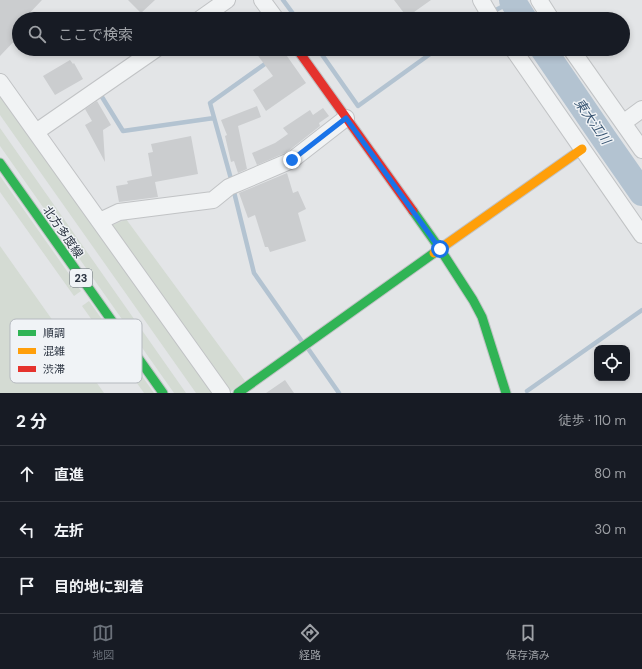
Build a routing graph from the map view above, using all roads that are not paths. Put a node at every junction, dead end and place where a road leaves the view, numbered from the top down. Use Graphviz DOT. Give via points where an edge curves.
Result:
graph roads {
  1 [pos="227,0"];
  2 [pos="262,0"];
  3 [pos="481,0"];
  4 [pos="539,0"];
  5 [pos="210,12"];
  6 [pos="271,12"];
  7 [pos="488,12"];
  8 [pos="547,12"];
  9 [pos="146,56"];
  10 [pos="302,56"];
  11 [pos="518,56"];
  12 [pos="576,56"];
  13 [pos="0,82"];
  14 [pos="642,109"];
  15 [pos="346,118"];
  16 [pos="623,123"];
  17 [pos="36,132"];
  18 [pos="582,149"];
  19 [pos="642,150"];
  20 [pos="0,163"];
  21 [pos="100,221"];
  22 [pos="642,234"];
  23 [pos="440,249"];
  24 [pos="111,319"];
  25 [pos="142,363"];
  26 [pos="163,393"];
  27 [pos="222,393"];
  28 [pos="238,393"];
  29 [pos="506,393"];
  1 -- 5 [label="street"];
  2 -- 6 [label="street"];
  3 -- 7 [label="street"];
  4 -- 8 [label="street"];
  9 -- 17 [label="street"];
  10 -- 15 [label="street"];
  11 -- 18 [label="street"];
  12 -- 16 [label="street"];
  13 -- 17 [label="street"];
  14 -- 16 [label="street"];
  15 -- 21 [label="street" via="292,160 229,187 213,200 119,212"];
  15 -- 23 [label="street"];
  16 -- 19 [label="street"];
  17 -- 21 [label="street"];
  18 -- 22 [label="street"];
  18 -- 23 [label="street"];
  20 -- 24 [label="street, 北方多度線 / 23"];
  21 -- 27 [label="street"];
  23 -- 28 [label="street"];
  23 -- 29 [label="street" via="482,316"];
  25 -- 26 [label="street, 北方多度線 / 23"];
}
